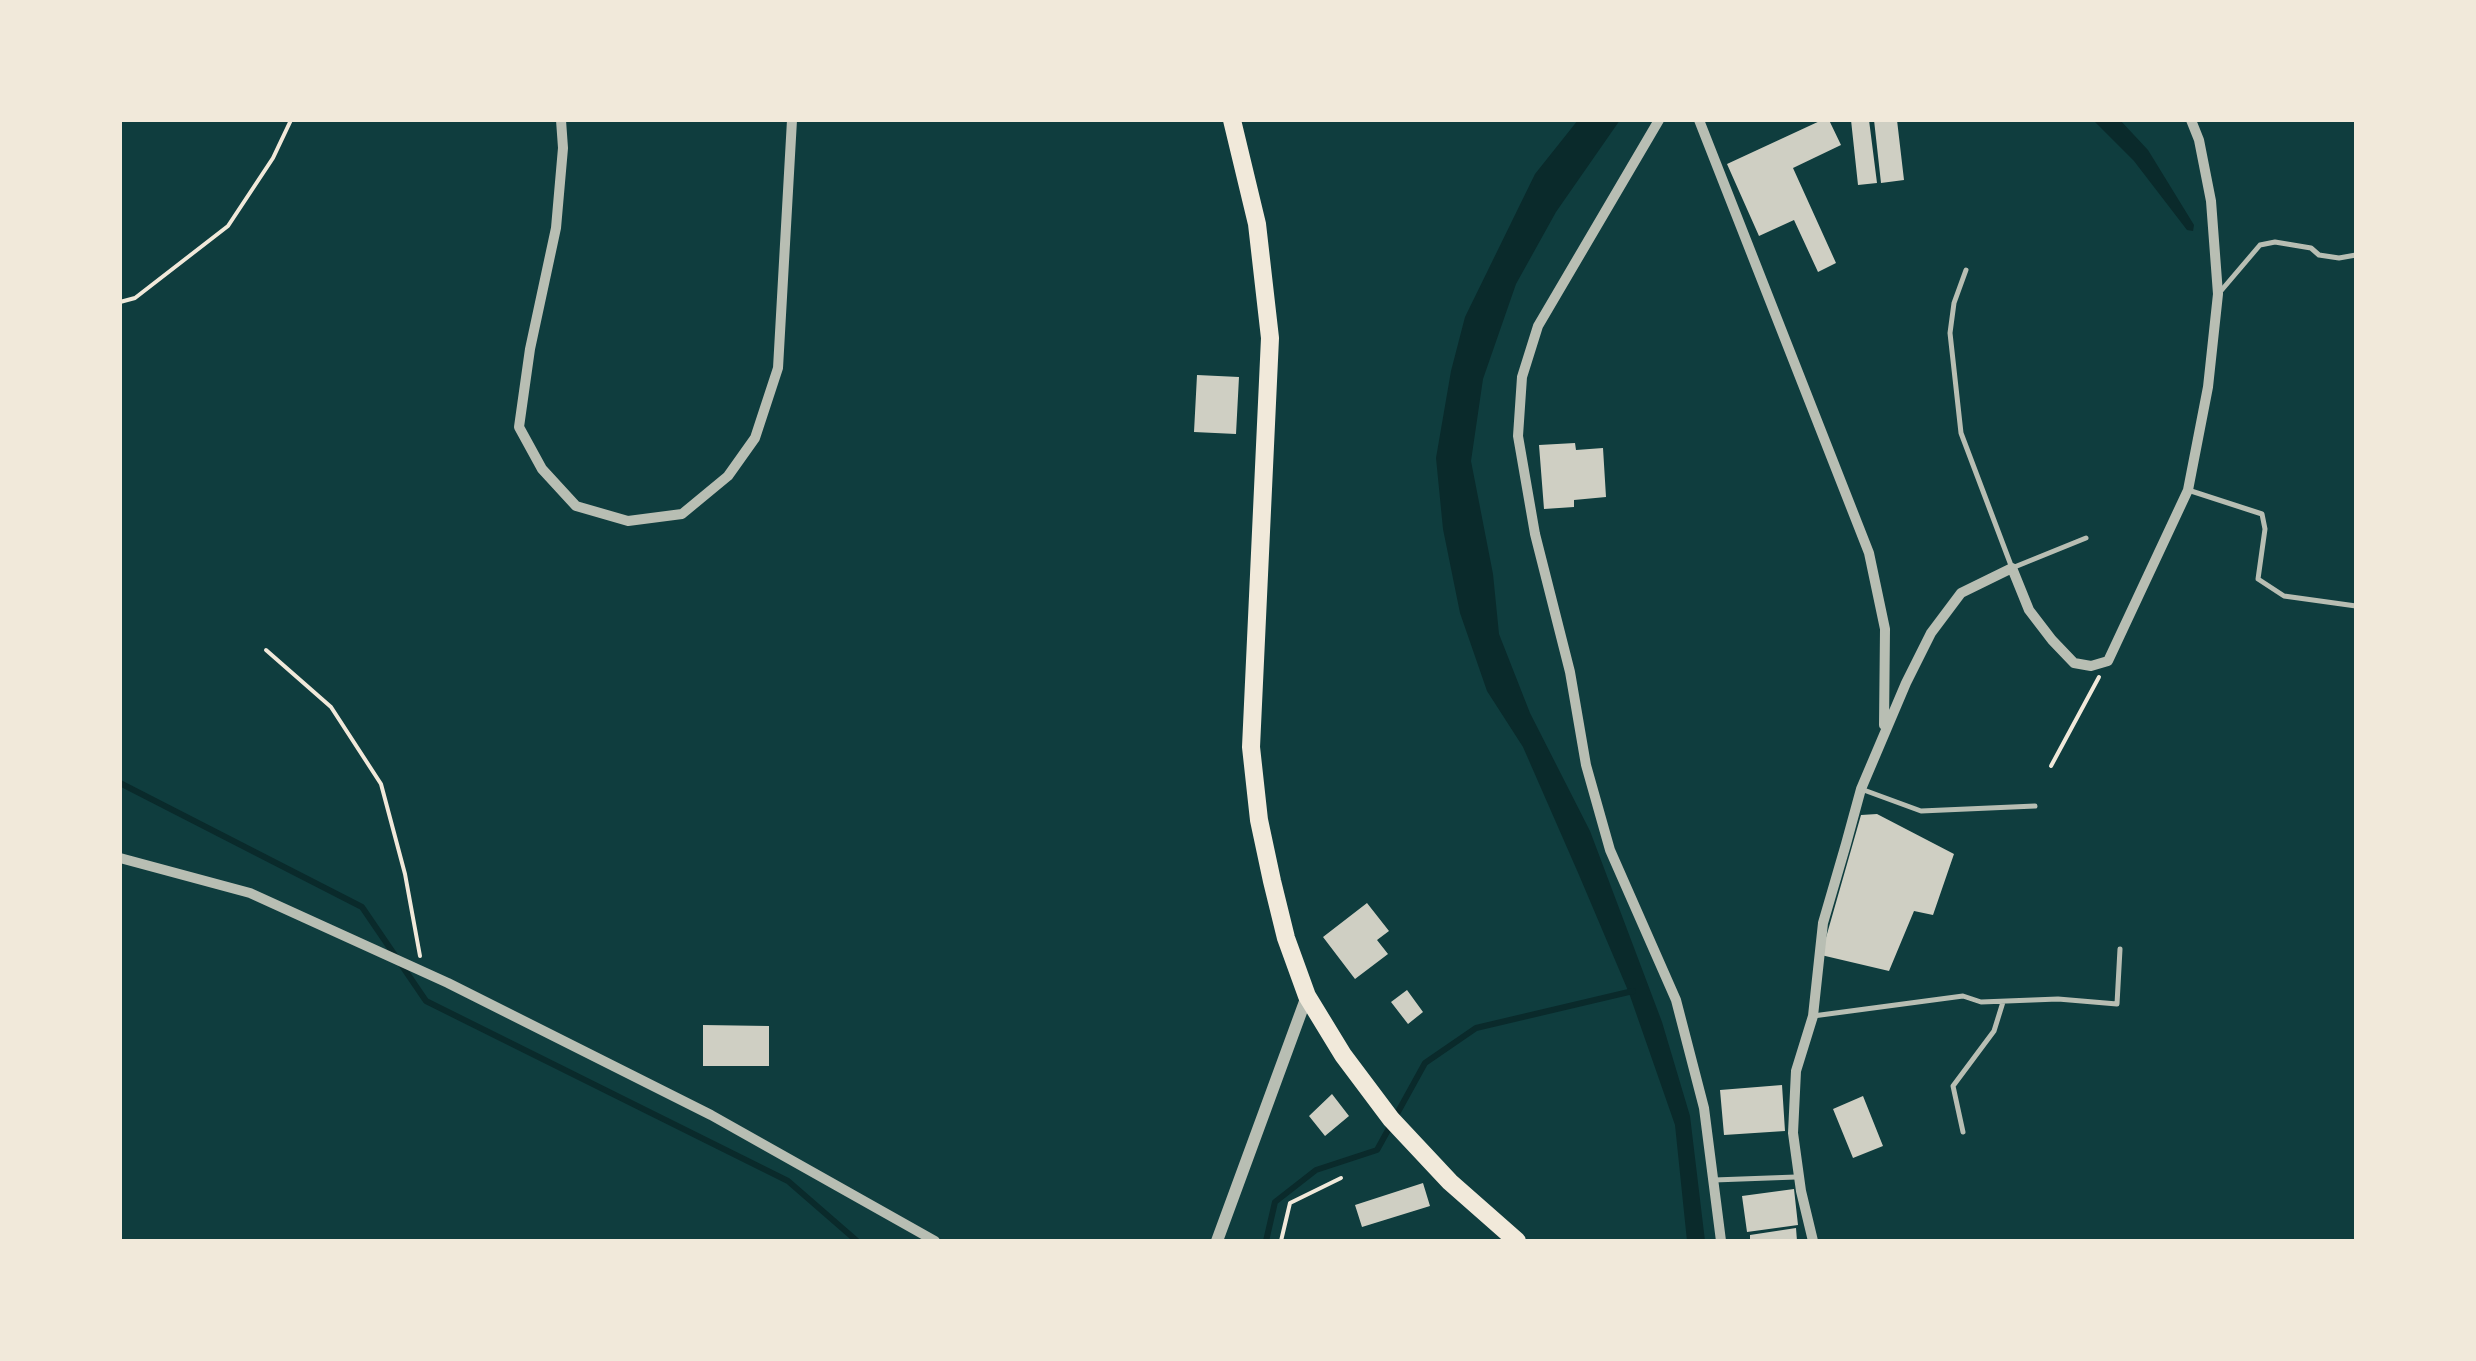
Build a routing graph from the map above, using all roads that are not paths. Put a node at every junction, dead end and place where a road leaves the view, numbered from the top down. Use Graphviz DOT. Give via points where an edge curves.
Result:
graph roads {
  1 [pos="560,120"];
  2 [pos="792,120"];
  3 [pos="1232,120"];
  4 [pos="1660,120"];
  5 [pos="1699,120"];
  6 [pos="2191,120"];
  7 [pos="2356,255"];
  8 [pos="1966,270"];
  9 [pos="2218,294"];
  10 [pos="2188,490"];
  11 [pos="2086,538"];
  12 [pos="2012,568"];
  13 [pos="2356,606"];
  14 [pos="1884,731"];
  15 [pos="1862,789"];
  16 [pos="2035,806"];
  17 [pos="120,858"];
  18 [pos="2120,949"];
  19 [pos="1307,996"];
  20 [pos="2004,1000"];
  21 [pos="1813,1016"];
  22 [pos="1963,1132"];
  23 [pos="1800,1177"];
  24 [pos="1714,1180"];
  25 [pos="935,1241"];
  26 [pos="1217,1241"];
  27 [pos="1517,1241"];
  28 [pos="1722,1241"];
  29 [pos="1813,1241"];
  1 -- 2 [label="street" via="556,228 519,427 542,469 576,506 628,520 682,514 728,476 754,438 778,368"];
  3 -- 19 [label="main road" via="1258,224 1270,338 1251,747 1258,820"];
  4 -- 24 [label="street" via="1538,326 1522,378 1518,436 1586,764 1610,850 1676,1000 1704,1108"];
  5 -- 14 [label="street" via="1868,553 1885,629"];
  6 -- 9 [label="street" via="2211,202"];
  7 -- 9 [label="lane" via="2260,245"];
  8 -- 12 [label="lane" via="1950,333 1961,434"];
  9 -- 10 [label="street"];
  10 -- 12 [label="street" via="2108,661 2074,663 2029,610"];
  10 -- 13 [label="lane" via="2262,514 2258,578 2284,596"];
  11 -- 12 [label="lane"];
  12 -- 14 [label="street" via="1961,593 1931,632"];
  14 -- 15 [label="street"];
  15 -- 16 [label="lane" via="1921,811"];
  15 -- 21 [label="street" via="1824,923"];
  17 -- 25 [label="street" via="250,893 423,972 710,1115"];
  18 -- 20 [label="lane" via="2117,1004"];
  19 -- 26 [label="street"];
  19 -- 27 [label="main road" via="1391,1119"];
  20 -- 21 [label="lane" via="1963,996"];
  20 -- 22 [label="lane" via="1994,1032 1953,1086"];
  21 -- 23 [label="street" via="1796,1072 1793,1133"];
  23 -- 24 [label="lane"];
  23 -- 29 [label="street"];
  24 -- 28 [label="street"];
}
